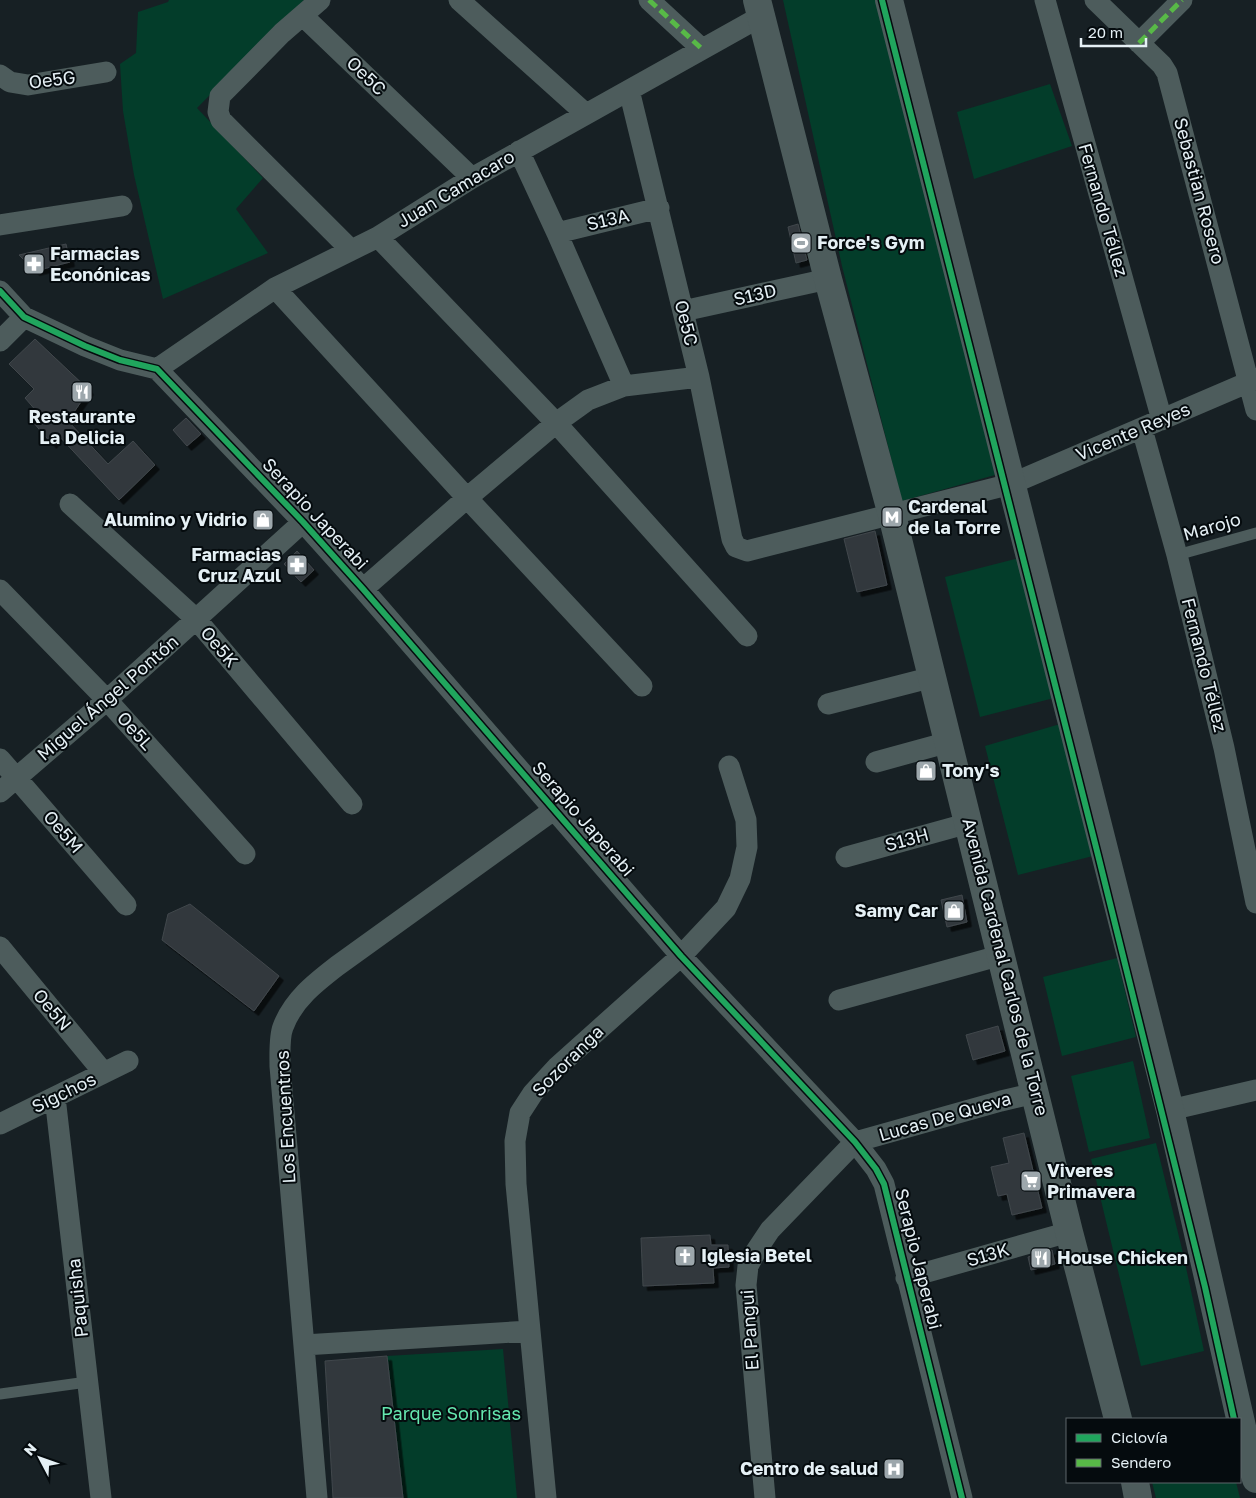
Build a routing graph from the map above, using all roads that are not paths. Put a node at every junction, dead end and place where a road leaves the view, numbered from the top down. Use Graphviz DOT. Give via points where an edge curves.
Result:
graph roads {
  1 [pos="320,0"];
  2 [pos="459,0"];
  3 [pos="649,0"];
  4 [pos="889,0"];
  5 [pos="1044,0"];
  6 [pos="1095,0"];
  7 [pos="1182,0"];
  8 [pos="759,8"];
  9 [pos="303,16"];
  10 [pos="1139,43"];
  11 [pos="702,49"];
  12 [pos="106,72"];
  13 [pos="0,75"];
  14 [pos="629,90"];
  15 [pos="586,114"];
  16 [pos="519,151"];
  17 [pos="472,178"];
  18 [pos="122,206"];
  19 [pos="659,208"];
  20 [pos="0,225"];
  21 [pos="557,233"];
  22 [pos="378,237"];
  23 [pos="351,250"];
  24 [pos="828,279"];
  25 [pos="275,288"];
  26 [pos="0,292"];
  27 [pos="683,311"];
  28 [pos="24,317"];
  29 [pos="0,341"];
  30 [pos="157,369"];
  31 [pos="700,377"];
  32 [pos="1252,381"];
  33 [pos="624,386"];
  34 [pos="1256,410"];
  35 [pos="1162,420"];
  36 [pos="556,423"];
  37 [pos="1142,429"];
  38 [pos="1010,484"];
  39 [pos="467,498"];
  40 [pos="70,504"];
  41 [pos="892,515"];
  42 [pos="303,522"];
  43 [pos="1256,533"];
  44 [pos="1177,555"];
  45 [pos="363,589"];
  46 [pos="0,590"];
  47 [pos="196,619"];
  48 [pos="747,636"];
  49 [pos="933,677"];
  50 [pos="642,686"];
  51 [pos="107,700"];
  52 [pos="828,704"];
  53 [pos="949,742"];
  54 [pos="0,759"];
  55 [pos="876,762"];
  56 [pos="730,766"];
  57 [pos="17,778"];
  58 [pos="0,792"];
  59 [pos="352,804"];
  60 [pos="555,809"];
  61 [pos="969,823"];
  62 [pos="245,854"];
  63 [pos="846,857"];
  64 [pos="1256,903"];
  65 [pos="126,905"];
  66 [pos="0,947"];
  67 [pos="1002,955"];
  68 [pos="681,956"];
  69 [pos="839,1000"];
  70 [pos="128,1062"];
  71 [pos="104,1073"];
  72 [pos="1256,1090"];
  73 [pos="1036,1093"];
  74 [pos="55,1097"];
  75 [pos="1170,1110"];
  76 [pos="0,1124"];
  77 [pos="855,1142"];
  78 [pos="1069,1232"];
  79 [pos="906,1278"];
  80 [pos="530,1331"];
  81 [pos="304,1345"];
  82 [pos="87,1382"];
  83 [pos="0,1394"];
  84 [pos="1118,1418"];
  85 [pos="1237,1418"];
  86 [pos="1242,1441"];
  87 [pos="1256,1479"];
  88 [pos="1135,1483"];
  89 [pos="100,1498"];
  90 [pos="317,1498"];
  91 [pos="546,1498"];
  92 [pos="765,1498"];
  93 [pos="962,1498"];
  94 [pos="1138,1498"];
  1 -- 9 [label="street"];
  2 -- 15 [label="street"];
  3 -- 11 [label="street"];
  4 -- 38 [label="street"];
  5 -- 35 [label="street, Fernando Téllez"];
  6 -- 10 [label="street, Sebastian Rosero"];
  7 -- 10 [label="street"];
  8 -- 11 [label="street, Juan Camacaro"];
  8 -- 24 [label="street, Avenida Cardenal Carlos de la Torre"];
  9 -- 17 [label="street, Oe5C"];
  9 -- 23 [label="street" via="220,96 218,112 221,120"];
  10 -- 32 [label="street, Sebastian Rosero" via="1162,65 1171,83"];
  11 -- 14 [label="street, Juan Camacaro"];
  12 -- 13 [label="street, Oe5G" via="28,85 10,82"];
  14 -- 15 [label="street, Juan Camacaro"];
  14 -- 19 [label="street, Oe5C"];
  15 -- 16 [label="street, Juan Camacaro"];
  16 -- 17 [label="street, Juan Camacaro"];
  16 -- 21 [label="street"];
  17 -- 22 [label="street, Juan Camacaro"];
  18 -- 20 [label="street"];
  19 -- 21 [label="street, S13A"];
  19 -- 27 [label="street, Oe5C"];
  21 -- 33 [label="street"];
  22 -- 23 [label="street, Juan Camacaro"];
  22 -- 36 [label="street"];
  23 -- 25 [label="street, Juan Camacaro"];
  24 -- 27 [label="street, S13D"];
  24 -- 41 [label="street, Avenida Cardenal Carlos de la Torre"];
  25 -- 30 [label="street, Juan Camacaro"];
  25 -- 39 [label="street"];
  26 -- 28 [label="street"];
  27 -- 31 [label="street, Oe5C"];
  28 -- 29 [label="street"];
  28 -- 30 [label="street" via="120,360"];
  30 -- 42 [label="street, Serapio Japerabi"];
  31 -- 33 [label="street"];
  31 -- 41 [label="street, Oe5C" via="736,547 747,551"];
  32 -- 34 [label="street, Sebastian Rosero"];
  32 -- 35 [label="street, Vicente Reyes"];
  33 -- 36 [label="street" via="588,400"];
  35 -- 37 [label="street, Vicente Reyes"];
  36 -- 39 [label="street"];
  36 -- 48 [label="street"];
  37 -- 38 [label="street, Vicente Reyes"];
  37 -- 44 [label="street, Fernando Téllez"];
  38 -- 41 [label="street"];
  38 -- 75 [label="street"];
  39 -- 45 [label="street"];
  39 -- 50 [label="street"];
  40 -- 47 [label="street, Oe5K"];
  41 -- 49 [label="street, Avenida Cardenal Carlos de la Torre"];
  42 -- 45 [label="street, Serapio Japerabi"];
  42 -- 47 [label="street, Miguel Ángel Pontón"];
  43 -- 44 [label="lane, Marojo"];
  44 -- 64 [label="street, Fernando Téllez" via="1224,748"];
  45 -- 60 [label="street, Serapio Japerabi"];
  46 -- 51 [label="street, Oe5L"];
  47 -- 51 [label="street, Miguel Ángel Pontón"];
  47 -- 59 [label="street, Oe5K"];
  49 -- 52 [label="street"];
  49 -- 53 [label="street, Avenida Cardenal Carlos de la Torre"];
  51 -- 57 [label="street, Miguel Ángel Pontón"];
  51 -- 62 [label="street, Oe5L"];
  53 -- 55 [label="street"];
  53 -- 61 [label="street, Avenida Cardenal Carlos de la Torre"];
  54 -- 57 [label="street, Oe5M"];
  56 -- 68 [label="street, Sozoranga" via="746,820 747,847 740,879 726,908"];
  57 -- 58 [label="street, Miguel Ángel Pontón"];
  57 -- 65 [label="street, Oe5M"];
  60 -- 68 [label="street, Serapio Japerabi"];
  60 -- 81 [label="street, Los Encuentros" via="312,986 294,1005 282,1028 280,1066"];
  61 -- 63 [label="street, S13H"];
  61 -- 67 [label="street, Avenida Cardenal Carlos de la Torre"];
  66 -- 71 [label="street, Oe5N"];
  67 -- 69 [label="street"];
  67 -- 73 [label="street, Avenida Cardenal Carlos de la Torre"];
  68 -- 77 [label="street, Serapio Japerabi"];
  68 -- 80 [label="street, Sozoranga" via="557,1067 520,1113 515,1141 516,1184"];
  70 -- 71 [label="street, Sigchos"];
  71 -- 74 [label="street, Sigchos"];
  72 -- 75 [label="street"];
  73 -- 77 [label="street, Lucas De Queva"];
  73 -- 78 [label="street, Avenida Cardenal Carlos de la Torre"];
  74 -- 76 [label="street, Sigchos"];
  74 -- 82 [label="street, Paquisha"];
  75 -- 85 [label="street"];
  77 -- 79 [label="street, Serapio Japerabi" via="884,1184"];
  77 -- 92 [label="street, El Pangui" via="770,1230 748,1266 746,1293"];
  78 -- 79 [label="street, S13K"];
  78 -- 84 [label="street, Avenida Cardenal Carlos de la Torre"];
  79 -- 93 [label="street, Serapio Japerabi"];
  80 -- 81 [label="street"];
  80 -- 91 [label="street, Sozoranga"];
  81 -- 90 [label="street, Los Encuentros"];
  82 -- 83 [label="lane"];
  82 -- 89 [label="street, Paquisha"];
  86 -- 87 [label="street"];
  88 -- 94 [label="street"];
}
